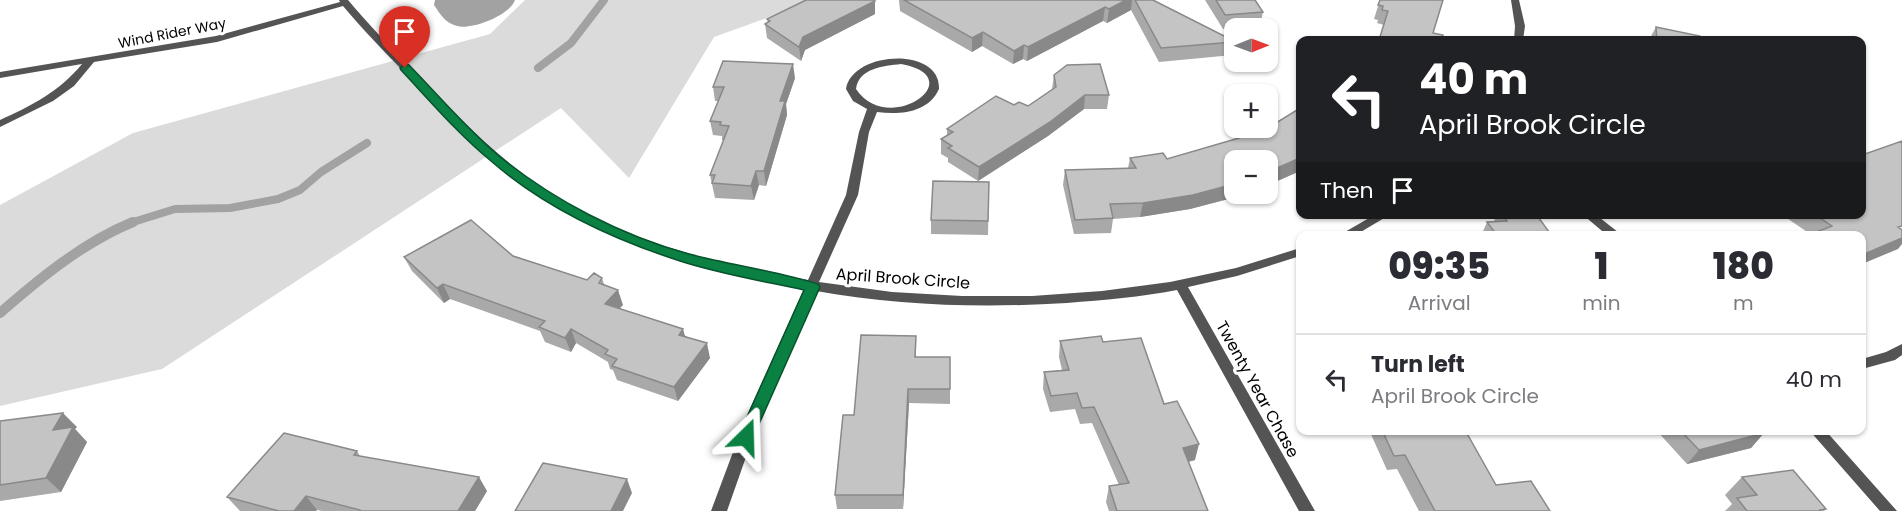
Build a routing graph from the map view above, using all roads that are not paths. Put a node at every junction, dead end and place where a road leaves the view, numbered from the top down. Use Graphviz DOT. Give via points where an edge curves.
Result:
graph roads {
  1 [pos="1515,0"];
  2 [pos="344,1"];
  3 [pos="1519,36"];
  4 [pos="90,61"];
  5 [pos="0,75"];
  6 [pos="873,108"];
  7 [pos="0,124"];
  8 [pos="1376,219"];
  9 [pos="1594,219"];
  10 [pos="1354,231"];
  11 [pos="1610,231"];
  12 [pos="1296,254"];
  13 [pos="1180,284"];
  14 [pos="813,287"];
  15 [pos="1902,349"];
  16 [pos="1866,362"];
  17 [pos="1821,435"];
  18 [pos="719,511"];
  19 [pos="1307,511"];
  20 [pos="1889,511"];
  1 -- 3 [label="street"];
  2 -- 4 [label="street, Wind Rider Way" via="217,39"];
  2 -- 14 [label="street, April Brook Circle" via="470,136 523,180 573,212 684,257"];
  4 -- 5 [label="street, Wind Rider Way"];
  4 -- 7 [label="street" via="63,92"];
  6 -- 6 [label="street" via="860,103 850,88 852,79 870,65 891,61 913,63 935,78 933,94 917,106 903,110"];
  6 -- 14 [label="street" via="864,132 852,195"];
  8 -- 10 [label="street"];
  9 -- 11 [label="street"];
  12 -- 13 [label="street, April Brook Circle" via="1261,267"];
  13 -- 14 [label="street, April Brook Circle" via="1064,299 998,301 883,296"];
  13 -- 19 [label="street, Twenty Year Chase"];
  14 -- 18 [label="street" via="752,420"];
  15 -- 16 [label="street"];
  17 -- 20 [label="street"];
}
